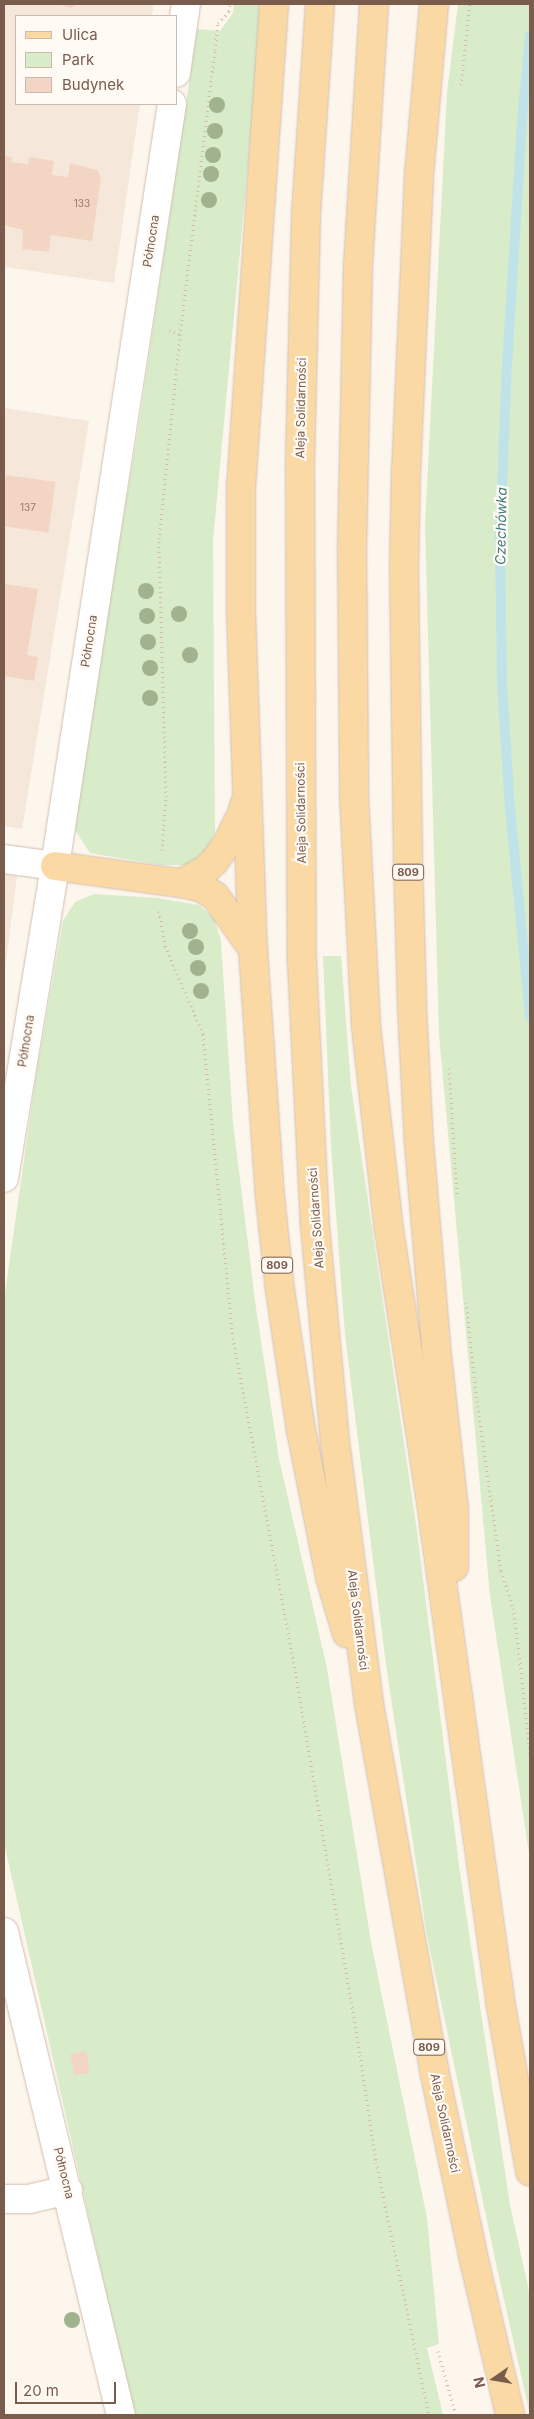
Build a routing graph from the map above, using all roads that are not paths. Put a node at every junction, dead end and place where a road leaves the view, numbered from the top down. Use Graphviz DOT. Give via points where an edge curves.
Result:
graph roads {
  1 [pos="186,4"];
  2 [pos="274,4"];
  3 [pos="320,4"];
  4 [pos="374,4"];
  5 [pos="434,4"];
  6 [pos="178,59"];
  7 [pos="172,105"];
  8 [pos="248,789"];
  9 [pos="4,858"];
  10 [pos="55,866"];
  11 [pos="181,882"];
  12 [pos="253,950"];
  13 [pos="8,1122"];
  14 [pos="4,1178"];
  15 [pos="454,1668"];
  16 [pos="369,1704"];
  17 [pos="4,1932"];
  18 [pos="530,2171"];
  19 [pos="68,2190"];
  20 [pos="4,2198"];
  21 [pos="121,2415"];
  22 [pos="510,2415"];
  1 -- 6 [label="street"];
  2 -- 8 [label="main road, 809" via="241,487 241,612"];
  3 -- 16 [label="main road, Aleja Solidarności" via="306,216 301,369 302,962 322,1304 335,1442"];
  4 -- 15 [label="main road" via="358,264 352,528 359,936 379,1156"];
  5 -- 15 [label="main road, 809" via="419,176 404,569 412,1007 419,1143 436,1347 454,1510"];
  7 -- 10 [label="street, Północna"];
  8 -- 11 [label="main road" via="242,813 221,852 205,870"];
  8 -- 12 [label="main road, 809"];
  9 -- 10 [label="street"];
  10 -- 11 [label="main road"];
  10 -- 13 [label="street, Północna"];
  11 -- 12 [label="main road" via="214,896"];
  12 -- 16 [label="main road, 809" via="270,1197 281,1300 330,1577"];
  13 -- 14 [label="street, Północna"];
  15 -- 18 [label="main road, 809" via="501,2006"];
  16 -- 22 [label="main road, Aleja Solidarności / 809" via="434,2070"];
  17 -- 19 [label="street, Północna"];
  19 -- 20 [label="street" via="29,2199"];
  19 -- 21 [label="street, Północna"];
}
